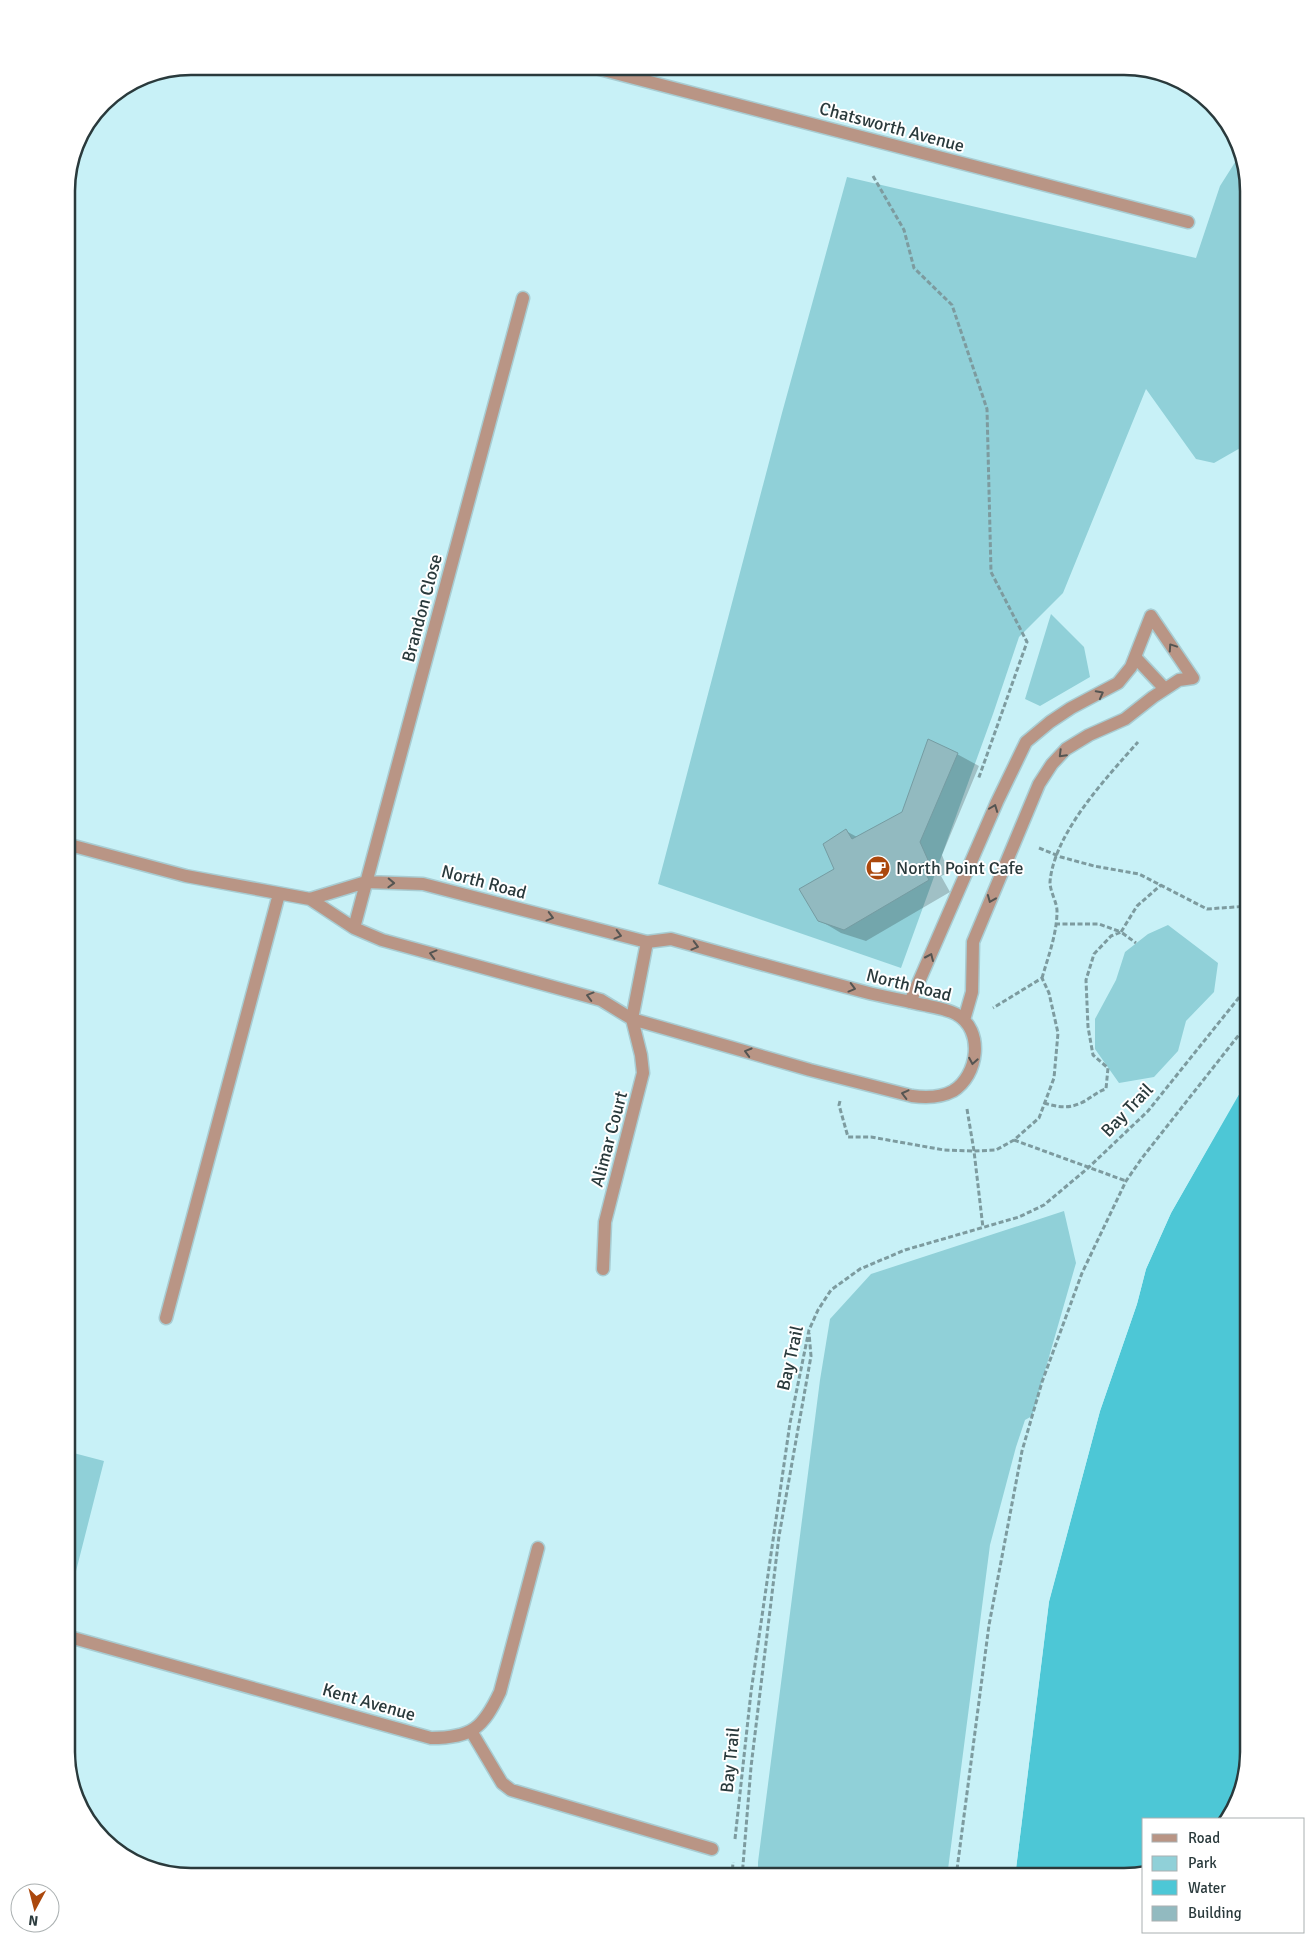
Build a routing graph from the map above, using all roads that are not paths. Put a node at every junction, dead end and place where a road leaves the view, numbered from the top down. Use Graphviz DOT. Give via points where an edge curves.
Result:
graph roads {
  1 [pos="623,75"];
  2 [pos="1188,222"];
  3 [pos="523,298"];
  4 [pos="1135,657"];
  5 [pos="1165,689"];
  6 [pos="75,846"];
  7 [pos="366,882"];
  8 [pos="279,894"];
  9 [pos="310,899"];
  10 [pos="354,928"];
  11 [pos="647,942"];
  12 [pos="910,1002"];
  13 [pos="632,1020"];
  14 [pos="965,1022"];
  15 [pos="602,1269"];
  16 [pos="166,1318"];
  17 [pos="538,1548"];
  18 [pos="75,1639"];
  19 [pos="471,1731"];
  20 [pos="712,1848"];
  1 -- 2 [label="street, Chatsworth Avenue"];
  3 -- 7 [label="street, Brandon Close"];
  4 -- 5 [label="street"];
  5 -- 4 [label="street, one-way" via="1179,680 1193,678 1151,616"];
  12 -- 4 [label="street, one-way" via="1000,794 1026,742 1071,708 1118,683"];
  5 -- 14 [label="street, one-way" via="1125,719 1066,749 1039,784 974,942 972,992"];
  6 -- 8 [label="street, North Road" via="186,876"];
  7 -- 9 [label="street, North Road"];
  7 -- 10 [label="street, Brandon Close"];
  7 -- 11 [label="street, North Road, one-way" via="423,884"];
  8 -- 9 [label="street, North Road"];
  8 -- 16 [label="street"];
  9 -- 10 [label="street, North Road"];
  13 -- 10 [label="street, North Road, one-way" via="601,1000 382,940"];
  11 -- 12 [label="street, North Road, one-way" via="671,939"];
  11 -- 13 [label="street"];
  12 -- 14 [label="street, North Road" via="957,1014"];
  14 -- 13 [label="street, North Road, one-way" via="973,1036 972,1068 963,1083 953,1091 926,1098"];
  13 -- 15 [label="street, Alimar Court" via="643,1073 605,1222"];
  17 -- 19 [label="street, Kent Avenue" via="500,1692 490,1714"];
  18 -- 19 [label="street, Kent Avenue" via="431,1738 449,1738"];
  19 -- 20 [label="street" via="502,1782 511,1790"];
}
